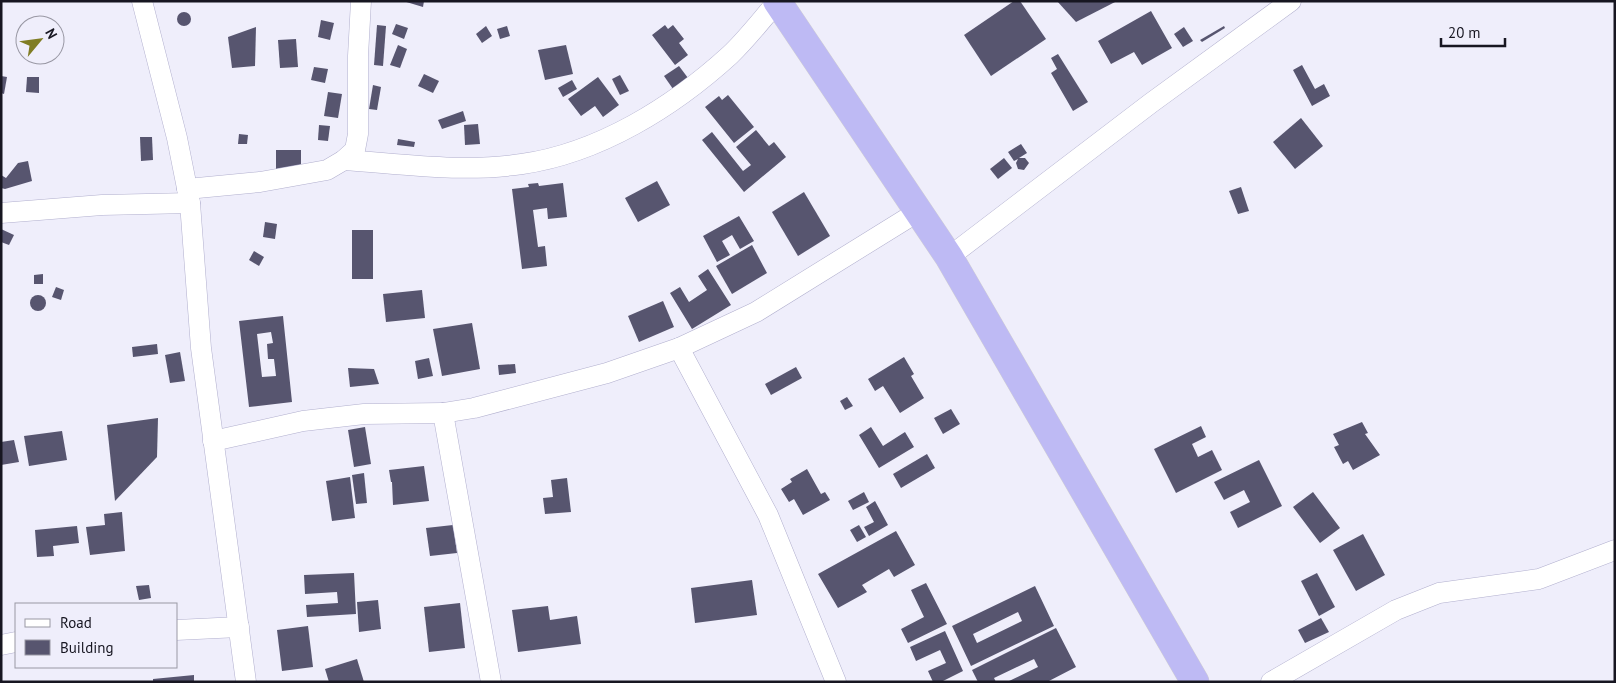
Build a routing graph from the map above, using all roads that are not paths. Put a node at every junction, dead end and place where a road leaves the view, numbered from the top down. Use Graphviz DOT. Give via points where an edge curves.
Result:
graph roads {
  1 [pos="142,1"];
  2 [pos="361,1"];
  3 [pos="777,1"];
  4 [pos="1291,1"];
  5 [pos="344,160"];
  6 [pos="188,196"];
  7 [pos="919,211"];
  8 [pos="1,214"];
  9 [pos="949,257"];
  10 [pos="679,348"];
  11 [pos="443,413"];
  12 [pos="213,441"];
  13 [pos="1615,550"];
  14 [pos="239,627"];
  15 [pos="178,630"];
  16 [pos="15,642"];
  17 [pos="1,644"];
  18 [pos="1193,681"];
  19 [pos="246,682"];
  20 [pos="491,682"];
  21 [pos="836,682"];
  22 [pos="1271,682"];
  1 -- 6 [label="street" via="177,138"];
  2 -- 5 [label="street" via="358,134 355,150"];
  3 -- 5 [label="street" via="731,54 674,101 610,136 565,154 522,164 462,168"];
  3 -- 7 [label="highway"];
  4 -- 9 [label="street"];
  5 -- 6 [label="street" via="327,170"];
  6 -- 8 [label="street"];
  6 -- 12 [label="street"];
  7 -- 9 [label="highway"];
  7 -- 10 [label="street" via="756,312"];
  9 -- 18 [label="highway"];
  10 -- 11 [label="street" via="607,373"];
  10 -- 21 [label="street" via="768,515"];
  11 -- 12 [label="street" via="364,414 303,422"];
  11 -- 20 [label="street"];
  12 -- 14 [label="street"];
  13 -- 22 [label="street" via="1539,579 1439,593 1396,610"];
  14 -- 15 [label="street"];
  14 -- 19 [label="street"];
  16 -- 17 [label="street"];
}
